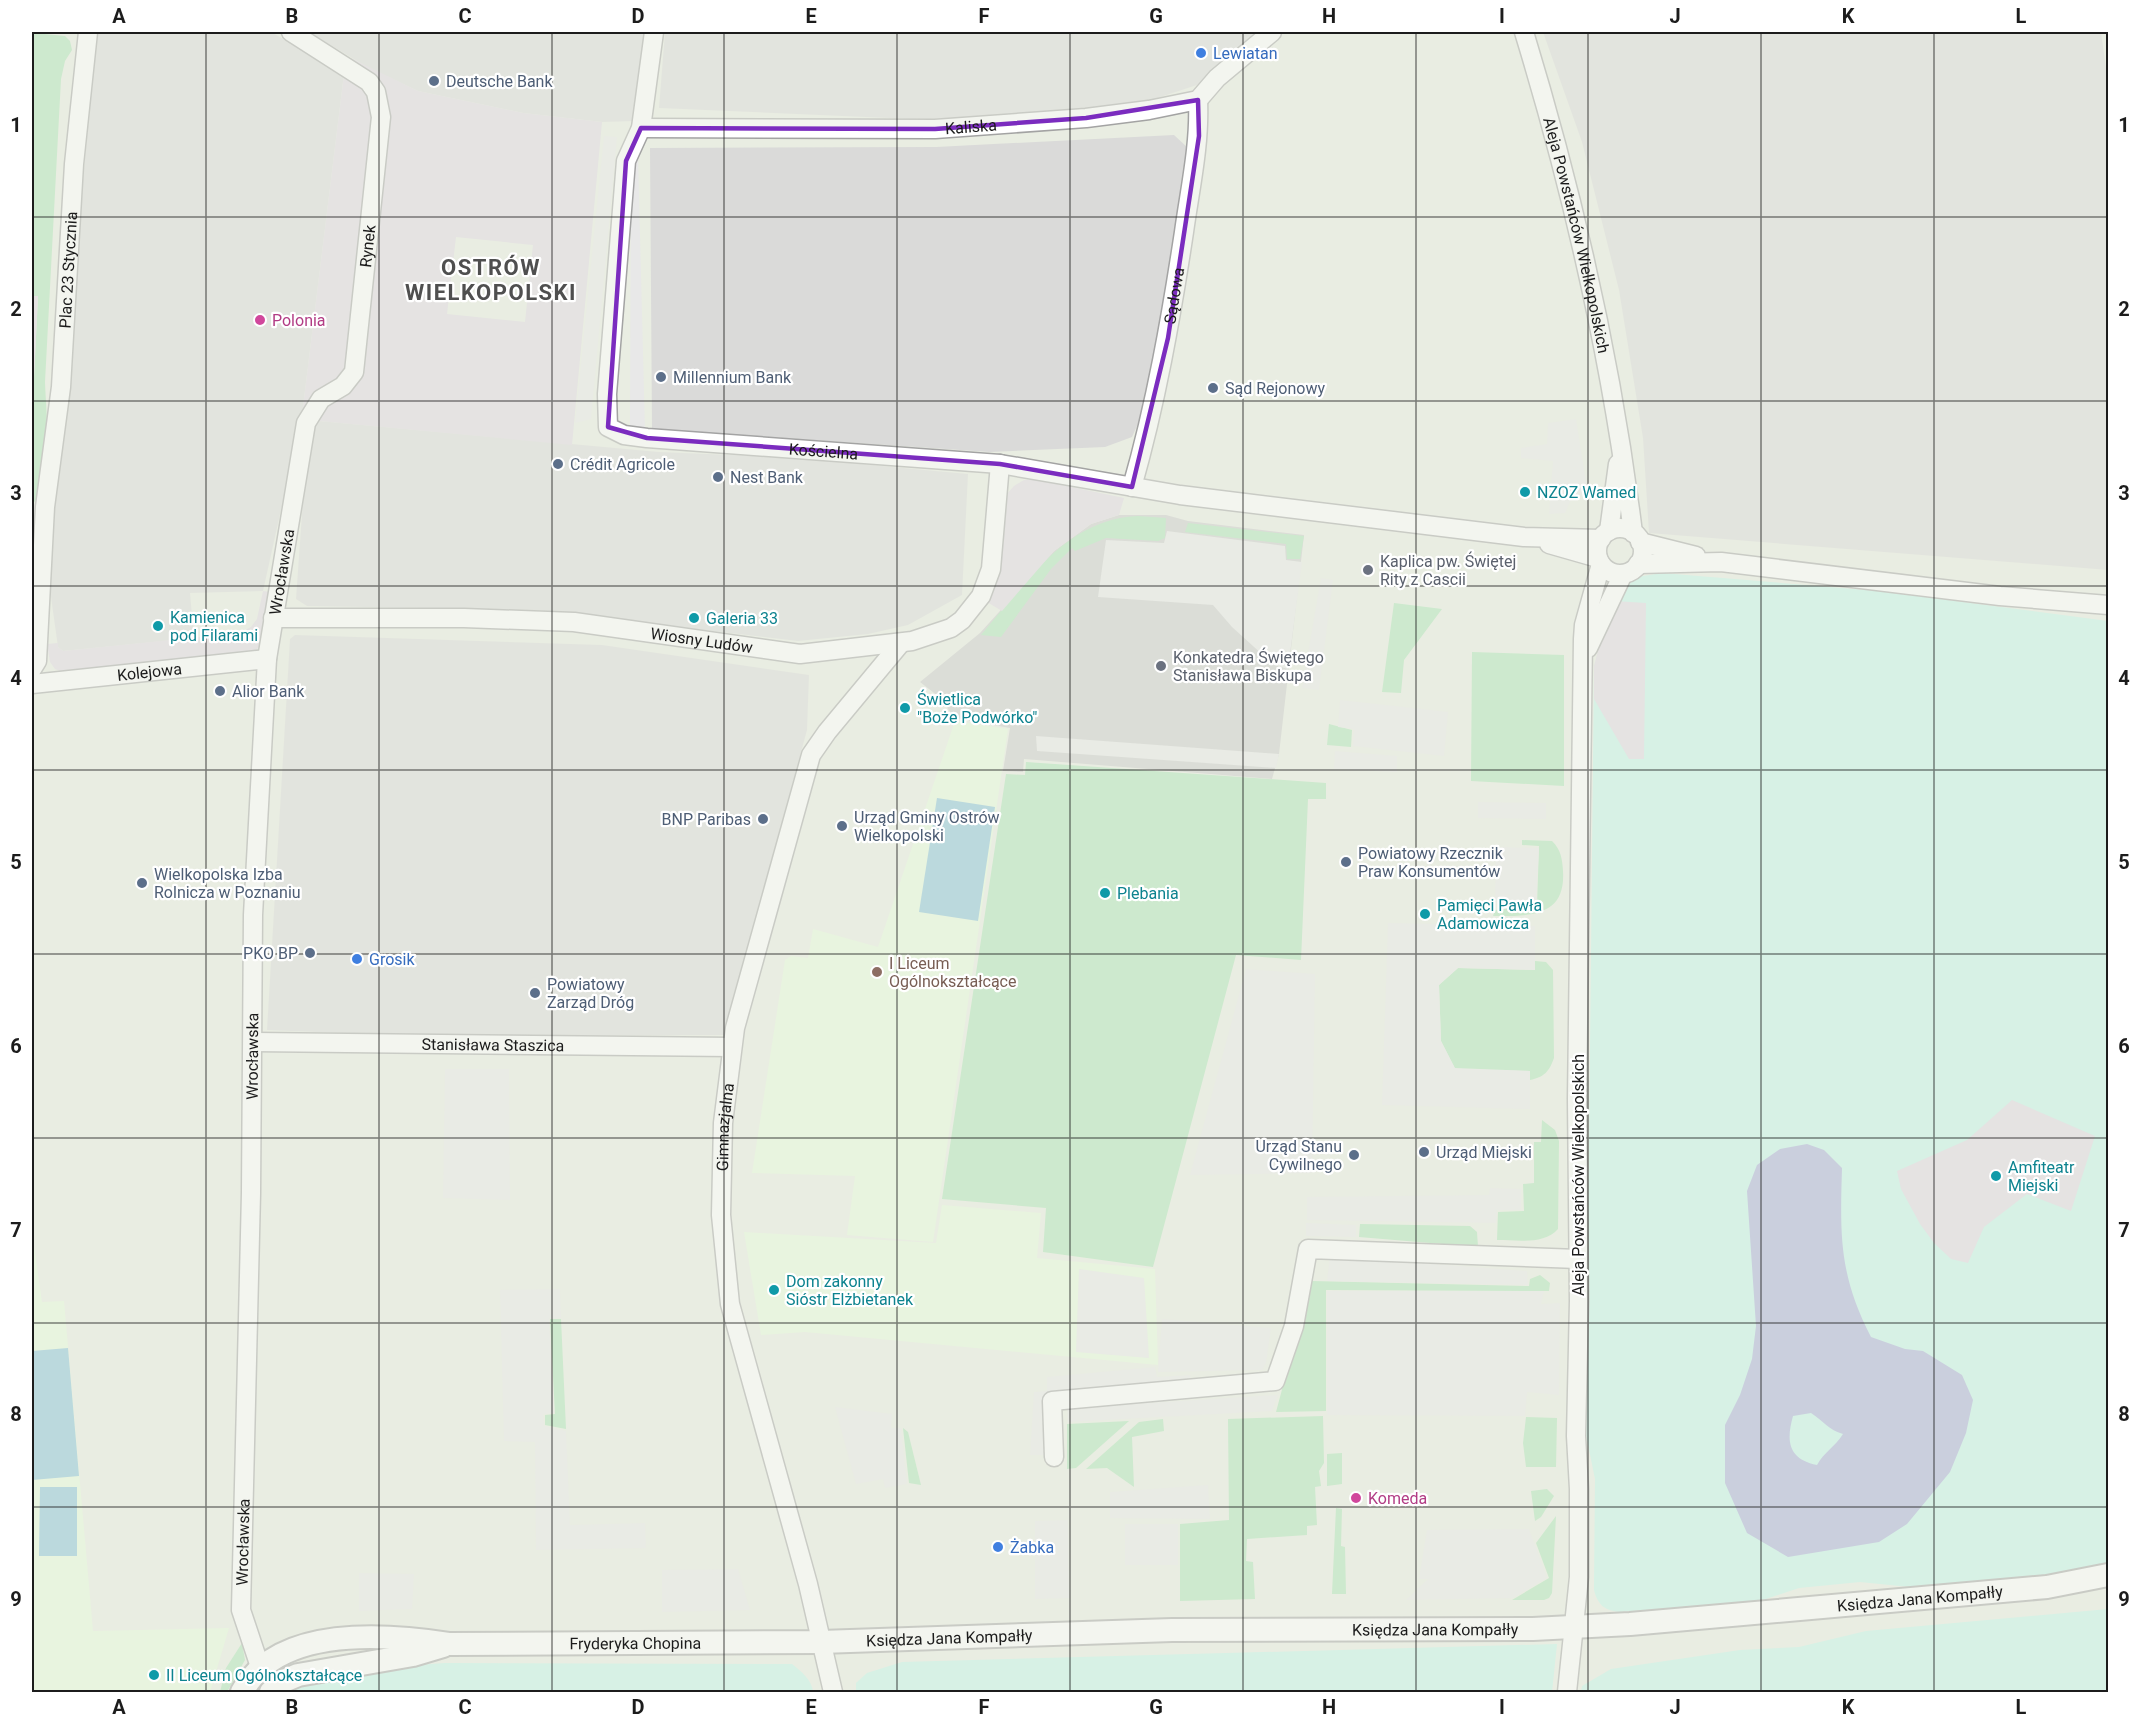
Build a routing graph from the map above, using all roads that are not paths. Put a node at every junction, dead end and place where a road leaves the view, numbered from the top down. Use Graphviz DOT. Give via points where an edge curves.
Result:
graph roads {
  1 [pos="88,32"];
  2 [pos="291,32"];
  3 [pos="654,32"];
  4 [pos="1272,32"];
  5 [pos="1524,32"];
  6 [pos="1198,100"];
  7 [pos="641,128"];
  8 [pos="308,417"];
  9 [pos="1621,441"];
  10 [pos="999,464"];
  11 [pos="1132,487"];
  12 [pos="38,511"];
  13 [pos="1605,535"];
  14 [pos="1524,537"];
  15 [pos="1637,538"];
  16 [pos="1600,561"];
  17 [pos="1721,562"];
  18 [pos="1638,564"];
  19 [pos="1623,574"];
  20 [pos="2109,605"];
  21 [pos="273,618"];
  22 [pos="901,643"];
  23 [pos="1585,657"];
  24 [pos="267,659"];
  25 [pos="32,669"];
  26 [pos="32,684"];
  27 [pos="253,1042"];
  28 [pos="732,1047"];
  29 [pos="1578,1259"];
  30 [pos="1054,1457"];
  31 [pos="2109,1575"];
  32 [pos="2048,1587"];
  33 [pos="2109,1588"];
  34 [pos="1574,1627"];
  35 [pos="821,1642"];
  36 [pos="450,1644"];
  37 [pos="261,1667"];
  38 [pos="278,1686"];
  39 [pos="242,1692"];
  40 [pos="833,1692"];
  41 [pos="1568,1692"];
  1 -- 12 [label="street, Plac 23 Stycznia" via="74,164 61,387"];
  2 -- 8 [label="street, Rynek" via="372,86 380,104 381,127 354,372 344,386 321,399"];
  3 -- 7 [label="street"];
  4 -- 6 [label="street" via="1216,78"];
  5 -- 9 [label="street, Aleja Powstańców Wielkopolskich" via="1582,246"];
  6 -- 7 [label="street, Kaliska" via="1086,118 935,129"];
  6 -- 11 [label="street, Sądowa" via="1199,136 1168,338"];
  7 -- 10 [label="street, Kościelna" via="626,161 607,394 608,427 624,435 647,438"];
  8 -- 21 [label="street, Wrocławska"];
  9 -- 13 [label="street, Aleja Powstańców Wielkopolskich"];
  9 -- 15 [label="street, Aleja Powstańców Wielkopolskich"];
  10 -- 11 [label="street, Kościelna"];
  10 -- 22 [label="street, Wiosny Ludów" via="991,569 981,596 951,628"];
  11 -- 14 [label="street, Kościelna"];
  12 -- 25 [label="street, Plac 23 Stycznia" via="37,661"];
  13 -- 14 [label="street"];
  13 -- 15 [label="street" via="1622,529"];
  13 -- 16 [label="street" via="1598,545"];
  14 -- 16 [label="street"];
  15 -- 17 [label="street"];
  15 -- 18 [label="street" via="1642,553"];
  16 -- 19 [label="street" via="1610,572"];
  16 -- 23 [label="street, Aleja Powstańców Wielkopolskich" via="1584,625"];
  17 -- 18 [label="street"];
  17 -- 20 [label="street" via="2000,596"];
  18 -- 19 [label="street"];
  19 -- 23 [label="street, Aleja Powstańców Wielkopolskich"];
  21 -- 22 [label="street, Wiosny Ludów" via="574,622 800,654"];
  21 -- 24 [label="street, Wrocławska"];
  22 -- 28 [label="street, Gimnazjalna" via="811,755"];
  23 -- 29 [label="street, Aleja Powstańców Wielkopolskich"];
  24 -- 26 [label="street, Kolejowa"];
  24 -- 27 [label="street, Wrocławska" via="253,915"];
  27 -- 28 [label="street, Stanisława Staszica"];
  27 -- 37 [label="street, Wrocławska" via="241,1610"];
  28 -- 35 [label="street, Gimnazjalna" via="723,1123 721,1215 730,1304"];
  29 -- 30 [label="street" via="1308,1249 1294,1326 1275,1381 1052,1401"];
  29 -- 34 [label="street, Aleja Powstańców Wielkopolskich" via="1579,1577"];
  31 -- 32 [label="street, Księdza Jana Kompałły"];
  32 -- 33 [label="street, Księdza Jana Kompałły"];
  32 -- 34 [label="street, Księdza Jana Kompałły"];
  34 -- 35 [label="street, Księdza Jana Kompałły" via="1160,1630"];
  34 -- 41 [label="street, Aleja Powstańców Wielkopolskich"];
  35 -- 36 [label="street, Fryderyka Chopina"];
  35 -- 40 [label="street, Gimnazjalna"];
  36 -- 37 [label="street, Fryderyka Chopina" via="395,1638 315,1643 284,1651"];
  36 -- 38 [label="street, Fryderyka Chopina" via="413,1655 321,1669"];
  37 -- 39 [label="street"];
}
